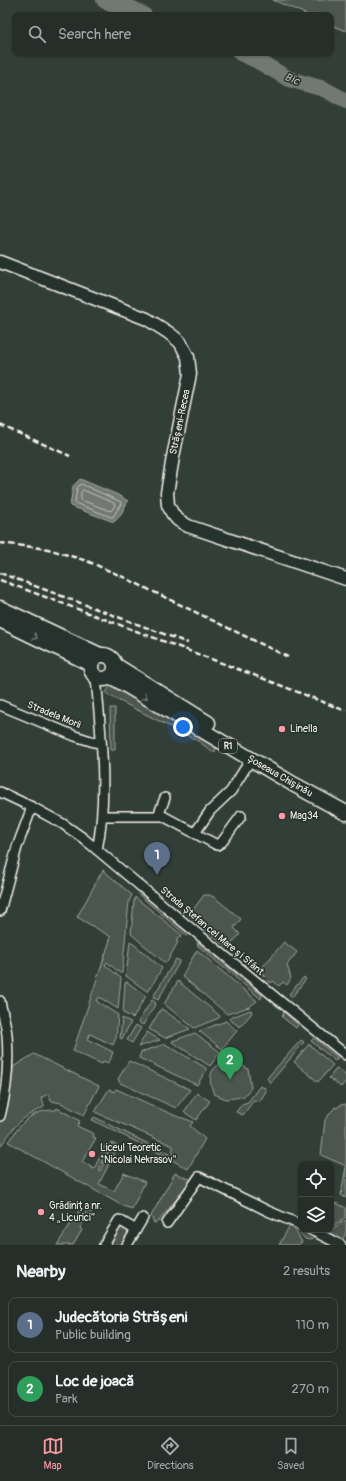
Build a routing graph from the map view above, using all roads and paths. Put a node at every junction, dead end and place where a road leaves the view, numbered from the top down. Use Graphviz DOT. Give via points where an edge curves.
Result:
graph roads {
  1 [pos="0,262"];
  2 [pos="346,578"];
  3 [pos="0,608"];
  4 [pos="0,620"];
  5 [pos="96,659"];
  6 [pos="114,671"];
  7 [pos="96,678"];
  8 [pos="0,705"];
  9 [pos="102,743"];
  10 [pos="251,759"];
  11 [pos="0,792"];
  12 [pos="164,798"];
  13 [pos="346,804"];
  14 [pos="32,807"];
  15 [pos="346,813"];
  16 [pos="102,816"];
  17 [pos="158,816"];
  18 [pos="241,816"];
  19 [pos="195,832"];
  20 [pos="97,850"];
  21 [pos="0,911"];
  22 [pos="0,1001"];
  23 [pos="346,1055"];
  24 [pos="0,1116"];
  25 [pos="143,1218"];
  26 [pos="167,1223"];
  27 [pos="298,1224"];
  28 [pos="136,1230"];
  29 [pos="317,1233"];
  30 [pos="104,1245"];
  31 [pos="127,1245"];
  32 [pos="341,1245"];
  1 -- 2 [label="main road, Strășeni-Recea" via="147,319 180,342 188,357 190,374 167,493 168,505 178,520 188,526"];
  3 -- 5 [label="highway" via="70,641"];
  4 -- 5 [label="highway, one-way"];
  5 -- 6 [label="highway" via="108,656 114,661"];
  5 -- 7 [label="highway" via="91,672"];
  6 -- 7 [label="highway" via="104,680"];
  6 -- 10 [label="highway, Șoseaua Chișinău / R1, one-way"];
  6 -- 13 [label="highway"];
  7 -- 9 [label="street"];
  8 -- 9 [label="street, Stradela Morii" via="75,736"];
  9 -- 16 [label="street"];
  10 -- 15 [label="highway, Șoseaua Chișinău / R1"];
  10 -- 19 [label="street" via="231,792 210,811"];
  11 -- 14 [label="street, Strada Ștefan cel Mare și Sfânt"];
  12 -- 17 [label="street"];
  14 -- 20 [label="street, Strada Ștefan cel Mare și Sfânt" via="63,824"];
  14 -- 21 [label="street" via="17,847"];
  16 -- 17 [label="street"];
  16 -- 20 [label="street"];
  17 -- 19 [label="street" via="168,817"];
  18 -- 19 [label="street" via="217,845"];
  20 -- 23 [label="street, Strada Ștefan cel Mare și Sfânt"];
  22 -- 24 [label="street" via="7,1034 7,1073"];
  25 -- 28 [label="street"];
  26 -- 27 [label="street" via="199,1177"];
  28 -- 30 [label="street" via="119,1220"];
  28 -- 31 [label="street"];
  29 -- 32 [label="street"];
}
